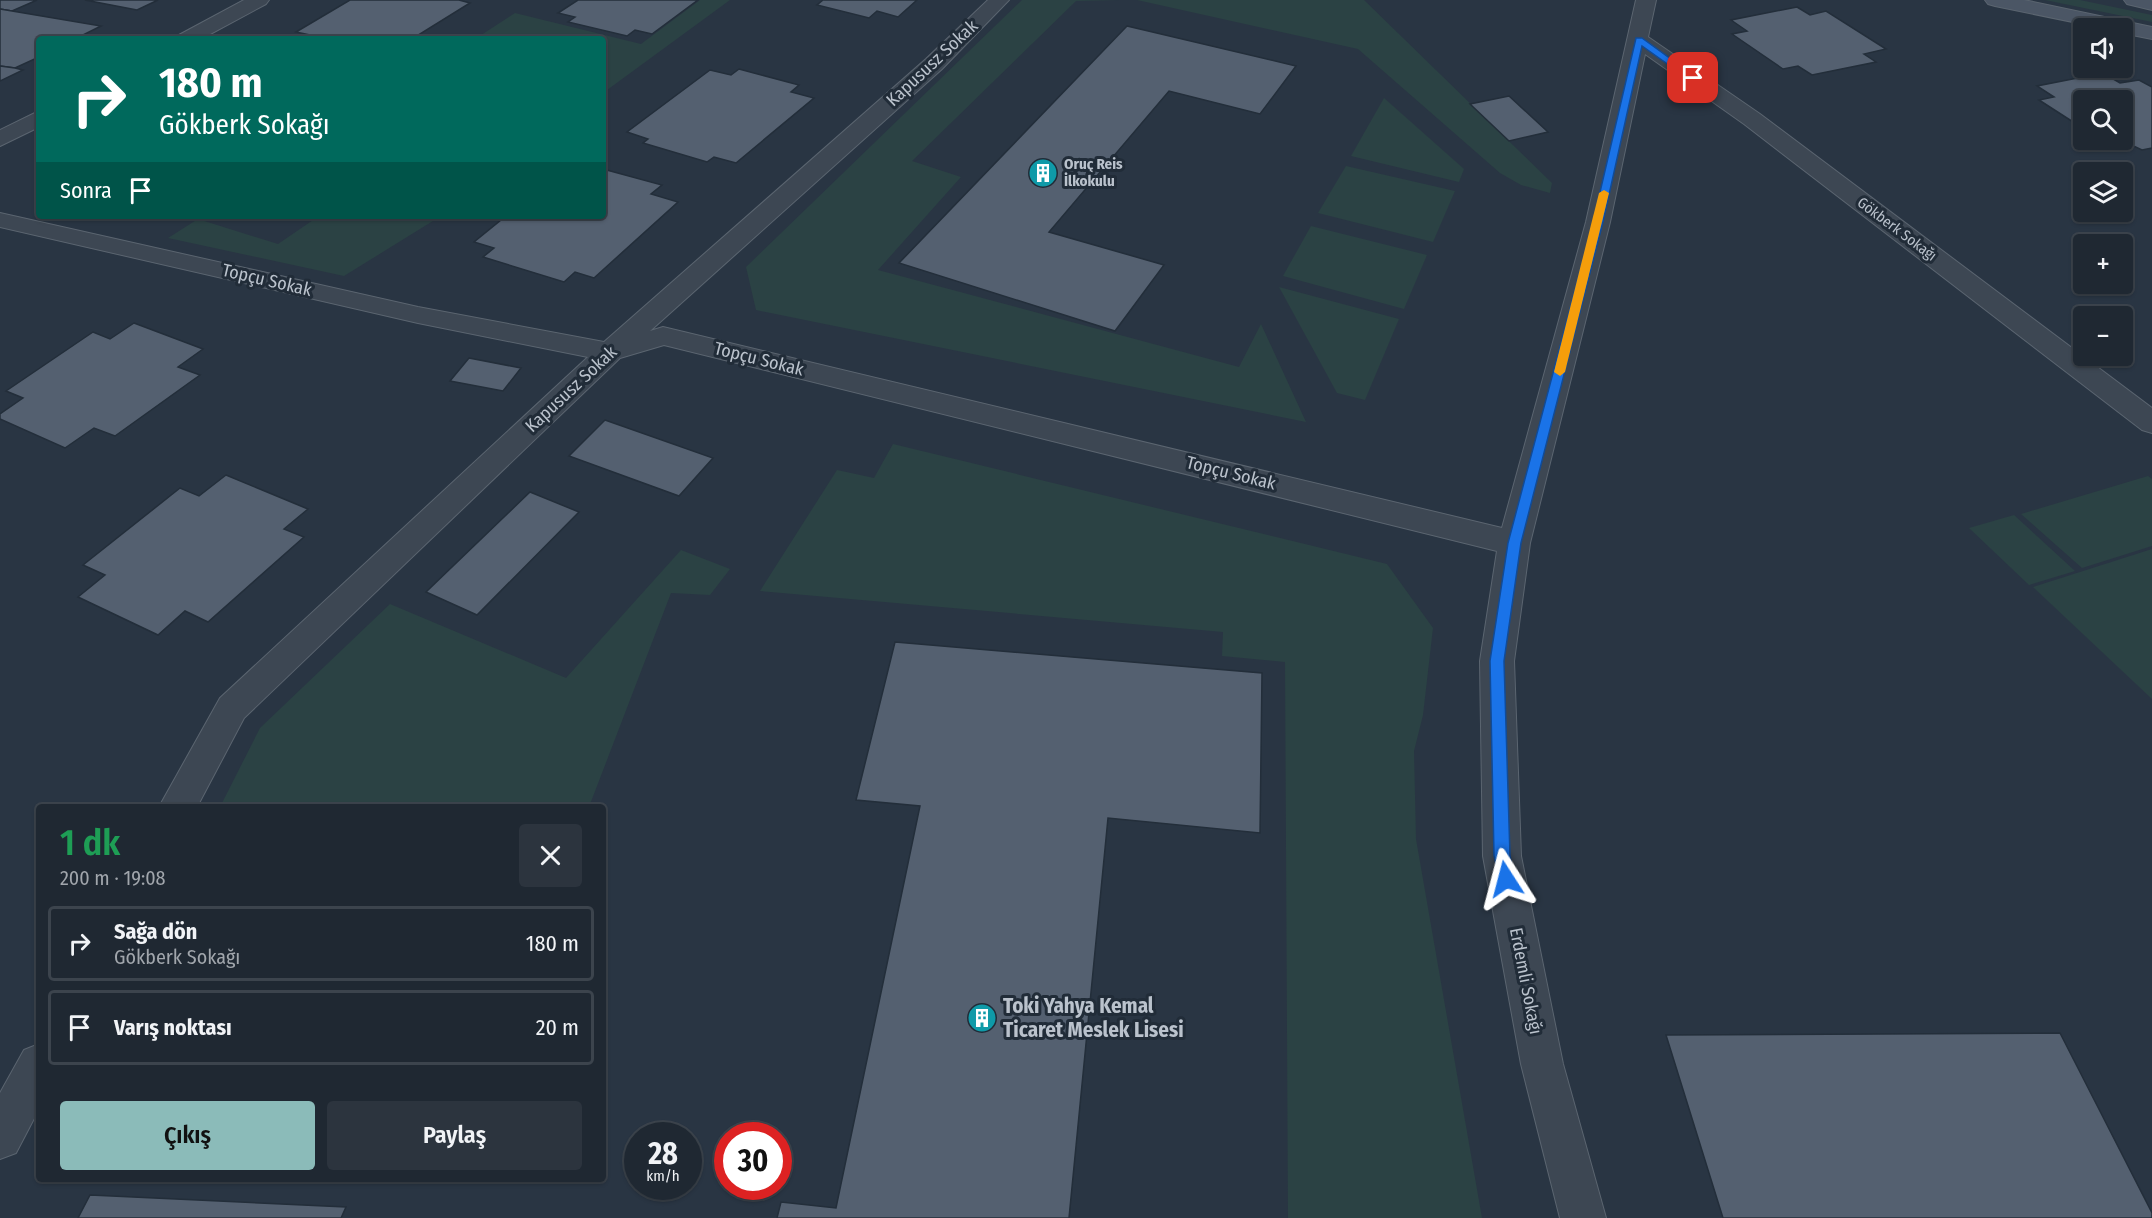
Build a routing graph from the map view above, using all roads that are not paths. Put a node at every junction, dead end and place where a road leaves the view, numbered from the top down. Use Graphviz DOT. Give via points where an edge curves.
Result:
graph roads {
  1 [pos="259,0"];
  2 [pos="999,0"];
  3 [pos="1646,0"];
  4 [pos="1995,0"];
  5 [pos="2134,0"];
  6 [pos="2152,4"];
  7 [pos="2152,33"];
  8 [pos="192,36"];
  9 [pos="1639,40"];
  10 [pos="36,120"];
  11 [pos="0,139"];
  12 [pos="0,220"];
  13 [pos="610,352"];
  14 [pos="2152,423"];
  15 [pos="1514,543"];
  16 [pos="180,804"];
  17 [pos="36,1071"];
  18 [pos="0,1137"];
  19 [pos="1583,1218"];
  1 -- 8 [label="street"];
  2 -- 13 [label="street, Kapususz Sokak" via="934,64"];
  3 -- 9 [label="street, Erdemli Sokağı"];
  4 -- 7 [label="main road"];
  5 -- 6 [label="main road"];
  9 -- 14 [label="street, Gökberk Sokağı" via="1752,119"];
  9 -- 15 [label="street, Erdemli Sokağı" via="1598,222"];
  10 -- 11 [label="street"];
  12 -- 13 [label="street, Topçu Sokak" via="418,315"];
  13 -- 15 [label="street, Topçu Sokak" via="663,336"];
  13 -- 16 [label="street, Kapususz Sokak" via="232,708"];
  15 -- 19 [label="street, Erdemli Sokağı" via="1497,661 1502,856 1542,1064"];
  17 -- 18 [label="street"];
}
